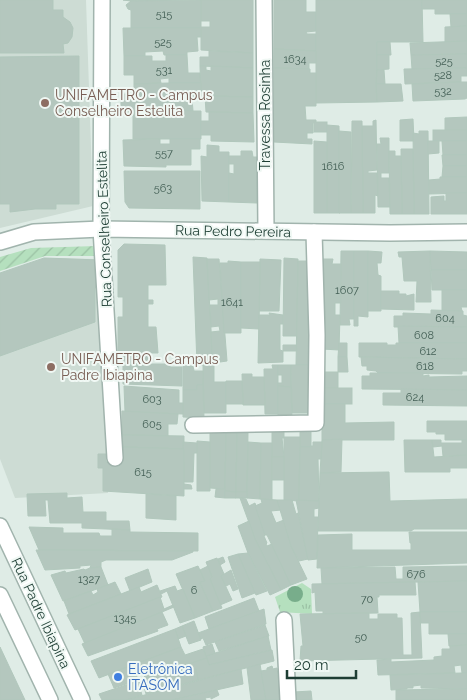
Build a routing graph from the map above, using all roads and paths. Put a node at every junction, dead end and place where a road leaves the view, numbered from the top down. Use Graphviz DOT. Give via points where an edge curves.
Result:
graph roads {
  1 [pos="102,0"];
  2 [pos="264,0"];
  3 [pos="101,229"];
  4 [pos="266,231"];
  5 [pos="314,232"];
  6 [pos="467,232"];
  7 [pos="0,242"];
  8 [pos="193,425"];
  9 [pos="116,458"];
  10 [pos="0,526"];
  11 [pos="0,594"];
  12 [pos="284,620"];
  13 [pos="50,700"];
  14 [pos="82,700"];
  15 [pos="288,700"];
  1 -- 3 [label="street, Rua Conselheiro Estelita"];
  2 -- 4 [label="street, Travessa Rosinha"];
  3 -- 4 [label="street, Rua Pedro Pereira"];
  3 -- 7 [label="street, Rua Pedro Pereira" via="34,232"];
  3 -- 9 [label="street, Rua Conselheiro Estelita"];
  4 -- 5 [label="street, Rua Pedro Pereira"];
  5 -- 6 [label="street, Rua Pedro Pereira"];
  5 -- 8 [label="street" via="316,423"];
  10 -- 14 [label="street, Rua Padre Ibiapina"];
  11 -- 13 [label="street"];
  12 -- 15 [label="street"];
}
